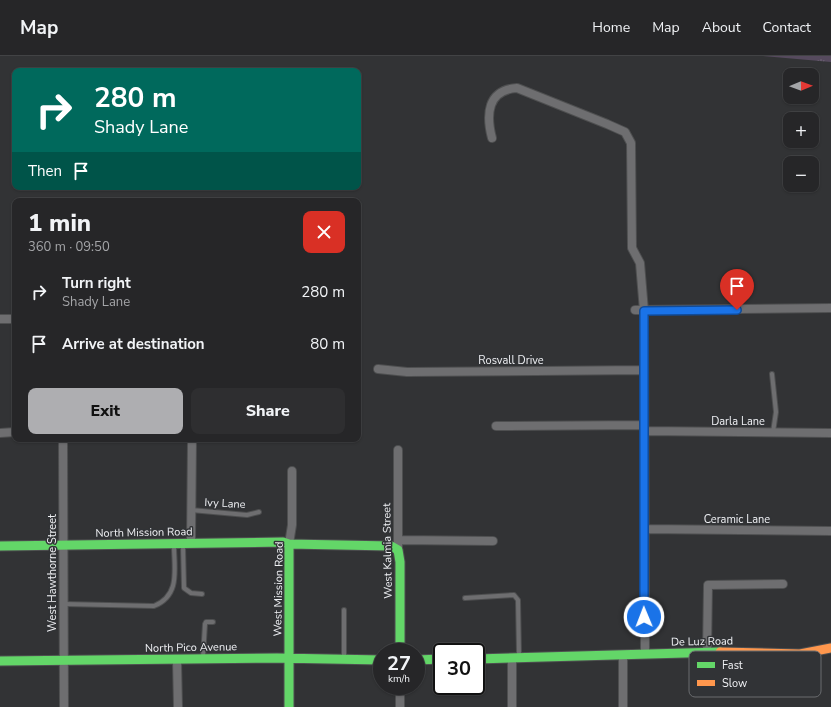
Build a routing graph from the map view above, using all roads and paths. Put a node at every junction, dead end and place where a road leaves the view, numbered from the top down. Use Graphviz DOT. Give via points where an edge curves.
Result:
graph roads {
  1 [pos="492,138"];
  2 [pos="831,308"];
  3 [pos="635,310"];
  4 [pos="644,311"];
  5 [pos="0,318"];
  6 [pos="12,319"];
  7 [pos="378,369"];
  8 [pos="644,370"];
  9 [pos="772,374"];
  10 [pos="496,426"];
  11 [pos="644,428"];
  12 [pos="12,432"];
  13 [pos="773,432"];
  14 [pos="831,432"];
  15 [pos="0,433"];
  16 [pos="63,442"];
  17 [pos="192,442"];
  18 [pos="398,450"];
  19 [pos="292,471"];
  20 [pos="190,510"];
  21 [pos="259,512"];
  22 [pos="644,529"];
  23 [pos="831,531"];
  24 [pos="398,540"];
  25 [pos="493,541"];
  26 [pos="182,544"];
  27 [pos="289,544"];
  28 [pos="0,546"];
  29 [pos="63,546"];
  30 [pos="398,550"];
  31 [pos="783,584"];
  32 [pos="202,594"];
  33 [pos="466,598"];
  34 [pos="63,604"];
  35 [pos="344,610"];
  36 [pos="213,622"];
  37 [pos="400,643"];
  38 [pos="831,648"];
  39 [pos="707,651"];
  40 [pos="816,651"];
  41 [pos="689,653"];
  42 [pos="645,654"];
  43 [pos="623,655"];
  44 [pos="289,658"];
  45 [pos="516,658"];
  46 [pos="485,659"];
  47 [pos="64,660"];
  48 [pos="177,660"];
  49 [pos="203,660"];
  50 [pos="344,660"];
  51 [pos="373,660"];
  52 [pos="0,661"];
  53 [pos="400,695"];
  54 [pos="64,707"];
  55 [pos="178,707"];
  56 [pos="290,707"];
  57 [pos="400,707"];
  58 [pos="512,707"];
  59 [pos="624,707"];
  1 -- 4 [label="street" via="488,112 493,101 509,89 517,88 624,132 631,143 632,248 640,263"];
  2 -- 4 [label="street"];
  3 -- 4 [label="street"];
  4 -- 8 [label="street"];
  5 -- 6 [label="street"];
  7 -- 8 [label="street, Rosvall Drive" via="407,372"];
  8 -- 11 [label="street"];
  9 -- 13 [label="lane" via="776,412"];
  10 -- 11 [label="street, Darla Lane"];
  11 -- 13 [label="street, Darla Lane"];
  11 -- 22 [label="street"];
  12 -- 15 [label="street"];
  13 -- 14 [label="street, Darla Lane"];
  16 -- 29 [label="street, West Hawthorne Street"];
  17 -- 20 [label="street"];
  18 -- 24 [label="street, West Kalmia Street"];
  19 -- 27 [label="street, West Mission Road" via="292,525"];
  20 -- 21 [label="lane, Ivy Lane" via="247,515"];
  20 -- 26 [label="street"];
  22 -- 23 [label="street, Ceramic Lane"];
  22 -- 42 [label="street"];
  24 -- 25 [label="street"];
  24 -- 30 [label="street, West Kalmia Street"];
  26 -- 27 [label="main road, North Mission Road"];
  26 -- 29 [label="main road, North Mission Road"];
  26 -- 32 [label="lane" via="184,588 188,592"];
  26 -- 34 [label="lane" via="174,587 164,602 154,606"];
  27 -- 30 [label="main road, North Mission Road" via="391,546"];
  27 -- 44 [label="main road, West Mission Road"];
  28 -- 29 [label="main road, North Mission Road"];
  29 -- 34 [label="street, West Hawthorne Street"];
  30 -- 37 [label="main road, West Kalmia Street"];
  31 -- 39 [label="street" via="708,585"];
  33 -- 45 [label="lane" via="514,595 518,600"];
  34 -- 47 [label="street, West Hawthorne Street"];
  35 -- 50 [label="lane"];
  36 -- 49 [label="lane" via="204,624"];
  38 -- 40 [label="main road, De Luz Road"];
  41 -- 42 [label="main road, De Luz Road"];
  42 -- 43 [label="main road, De Luz Road"];
  43 -- 45 [label="main road, De Luz Road"];
  43 -- 59 [label="street"];
  44 -- 49 [label="main road, North Pico Avenue"];
  44 -- 50 [label="main road, North Pico Avenue"];
  44 -- 56 [label="main road, West Mission Road"];
  45 -- 46 [label="main road, De Luz Road"];
  45 -- 58 [label="street"];
  47 -- 48 [label="main road, North Pico Avenue"];
  47 -- 52 [label="main road, North Pico Avenue"];
  47 -- 54 [label="street, West Hawthorne Street"];
  48 -- 49 [label="main road, North Pico Avenue"];
  48 -- 55 [label="street"];
  50 -- 51 [label="main road, North Pico Avenue"];
  53 -- 57 [label="street"];
}
